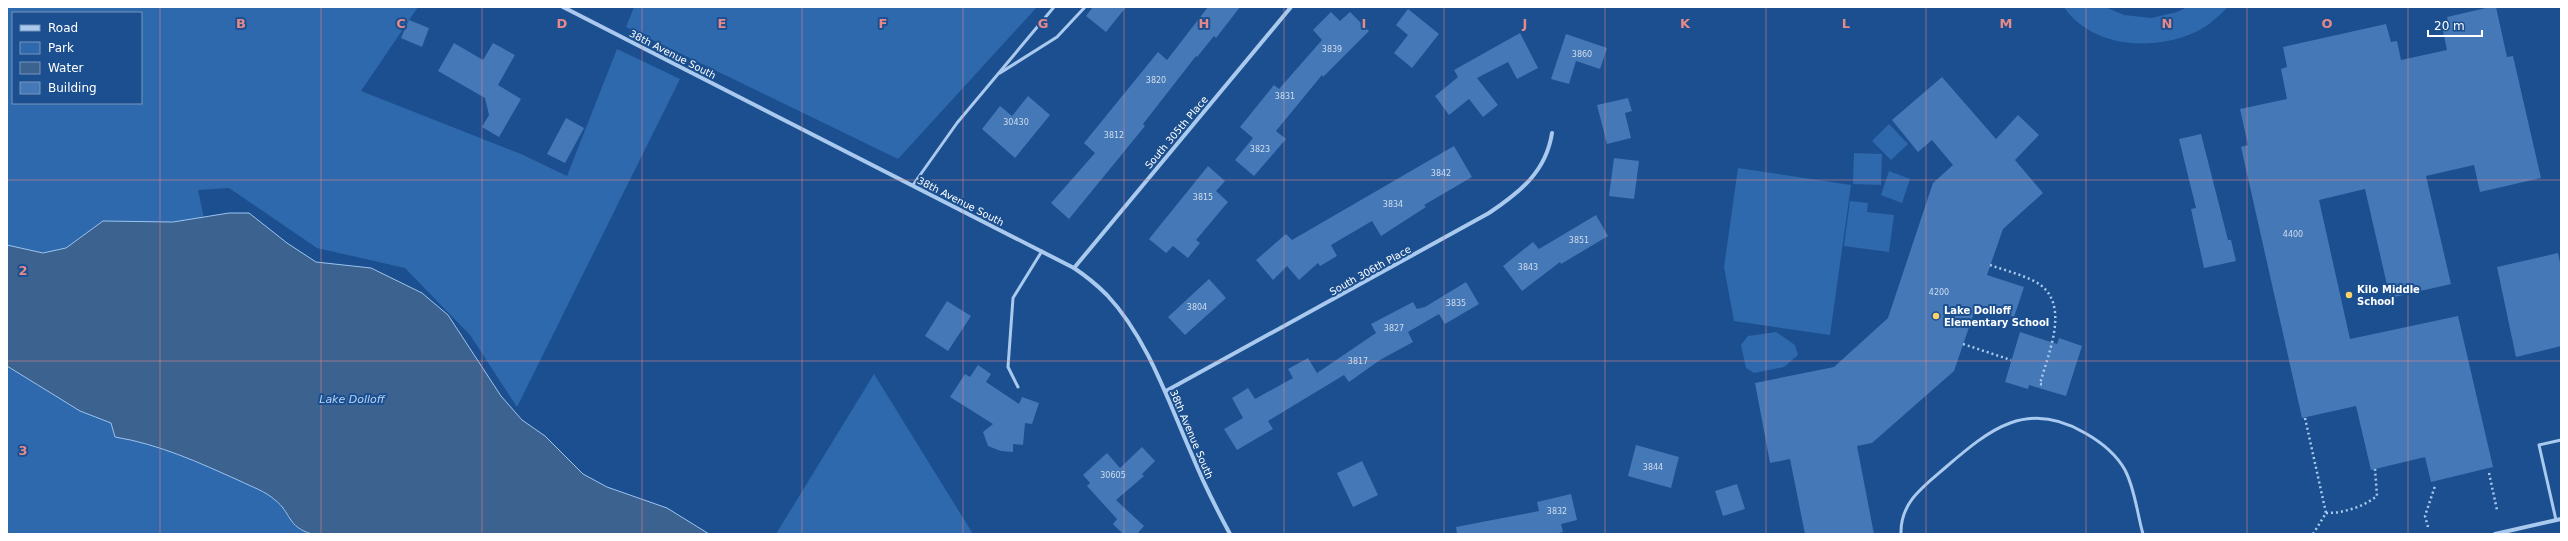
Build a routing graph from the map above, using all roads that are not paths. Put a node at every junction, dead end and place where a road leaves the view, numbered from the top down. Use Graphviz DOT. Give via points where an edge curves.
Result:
graph roads {
  1 [pos="562,7"];
  2 [pos="1054,7"];
  3 [pos="1085,7"];
  4 [pos="1291,7"];
  5 [pos="997,75"];
  6 [pos="1552,133"];
  7 [pos="913,185"];
  8 [pos="1042,251"];
  9 [pos="1074,268"];
  10 [pos="1018,387"];
  11 [pos="1166,391"];
  12 [pos="2561,440"];
  13 [pos="2561,519"];
  14 [pos="2556,520"];
  15 [pos="1230,534"];
  16 [pos="1901,534"];
  17 [pos="2142,534"];
  18 [pos="2495,534"];
  1 -- 7 [label="street, 38th Avenue South"];
  2 -- 5 [label="lane"];
  3 -- 5 [label="lane" via="1057,37"];
  4 -- 9 [label="street, South 305th Place"];
  5 -- 7 [label="lane" via="957,123"];
  6 -- 11 [label="street, South 306th Place" via="1549,150 1538,171 1520,192 1489,213"];
  7 -- 8 [label="street, 38th Avenue South"];
  8 -- 9 [label="street, 38th Avenue South"];
  8 -- 10 [label="lane" via="1013,298 1008,367"];
  9 -- 11 [label="street, 38th Avenue South" via="1095,283 1118,309"];
  11 -- 15 [label="street, 38th Avenue South" via="1210,497"];
  12 -- 14 [label="lane" via="2539,445"];
  13 -- 14 [label="street"];
  14 -- 18 [label="street"];
  16 -- 17 [label="lane" via="1904,510 1926,483 1991,430 2014,421 2034,418 2069,424 2094,439 2114,456 2129,478"];
}
